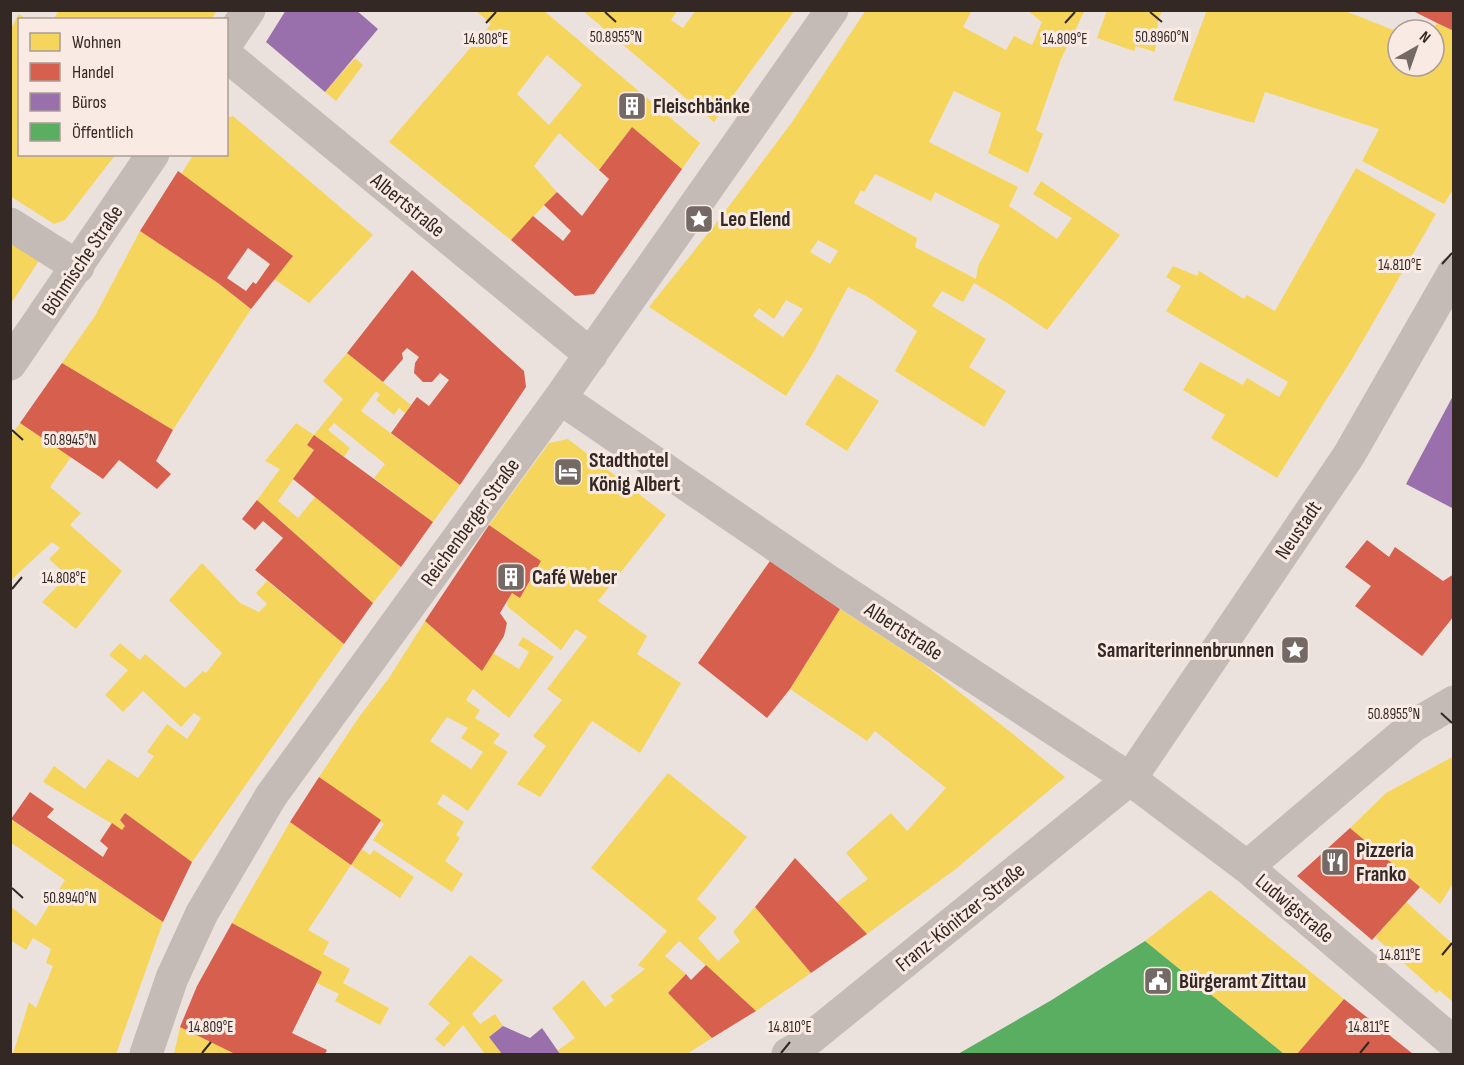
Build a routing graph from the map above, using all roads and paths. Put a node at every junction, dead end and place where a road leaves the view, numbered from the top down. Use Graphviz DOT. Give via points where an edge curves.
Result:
graph roads {
  1 [pos="249,10"];
  2 [pos="832,10"];
  3 [pos="228,41"];
  4 [pos="228,56"];
  5 [pos="152,156"];
  6 [pos="10,224"];
  7 [pos="78,267"];
  8 [pos="1454,272"];
  9 [pos="591,355"];
  10 [pos="10,364"];
  11 [pos="560,398"];
  12 [pos="1454,702"];
  13 [pos="1130,779"];
  14 [pos="1247,867"];
  15 [pos="1454,1043"];
  16 [pos="146,1054"];
  17 [pos="788,1054"];
  1 -- 3 [label="street"];
  2 -- 9 [label="street, Reichenberger Straße"];
  4 -- 9 [label="street, Albertstraße"];
  5 -- 7 [label="street, Böhmische Straße"];
  6 -- 7 [label="street"];
  7 -- 10 [label="street, Böhmische Straße"];
  8 -- 13 [label="street, Neustadt" via="1348,455"];
  9 -- 11 [label="street, Reichenberger Straße"];
  11 -- 13 [label="street, Albertstraße" via="828,581"];
  11 -- 16 [label="street, Reichenberger Straße" via="270,796 202,913 172,978"];
  12 -- 14 [label="street" via="1413,726"];
  13 -- 14 [label="street, Albertstraße"];
  13 -- 17 [label="street, Franz-Könitzer-Straße"];
  14 -- 15 [label="street, Ludwigstraße"];
}
